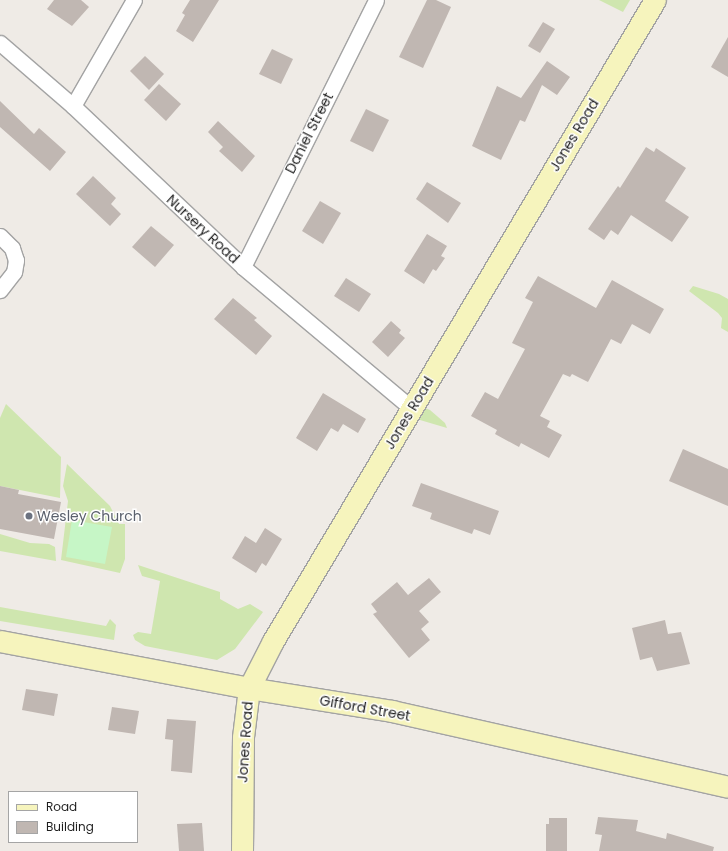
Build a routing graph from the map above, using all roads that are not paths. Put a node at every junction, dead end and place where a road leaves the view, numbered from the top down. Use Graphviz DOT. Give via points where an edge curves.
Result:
graph roads {
  1 [pos="134,0"];
  2 [pos="376,0"];
  3 [pos="655,0"];
  4 [pos="0,43"];
  5 [pos="73,106"];
  6 [pos="0,236"];
  7 [pos="242,267"];
  8 [pos="0,290"];
  9 [pos="412,409"];
  10 [pos="0,641"];
  11 [pos="249,688"];
  12 [pos="728,787"];
  13 [pos="242,851"];
  1 -- 5 [label="street"];
  2 -- 7 [label="street, Daniel Street"];
  3 -- 9 [label="main road, Jones Road"];
  4 -- 5 [label="street, Nursery Road"];
  5 -- 7 [label="street, Nursery Road"];
  6 -- 8 [label="street" via="12,248 16,260 14,272"];
  7 -- 9 [label="street, Nursery Road"];
  9 -- 11 [label="main road, Jones Road" via="273,641"];
  10 -- 11 [label="main road, Gifford Street"];
  11 -- 12 [label="main road, Gifford Street" via="392,711"];
  11 -- 13 [label="main road, Jones Road" via="242,738"];
}
